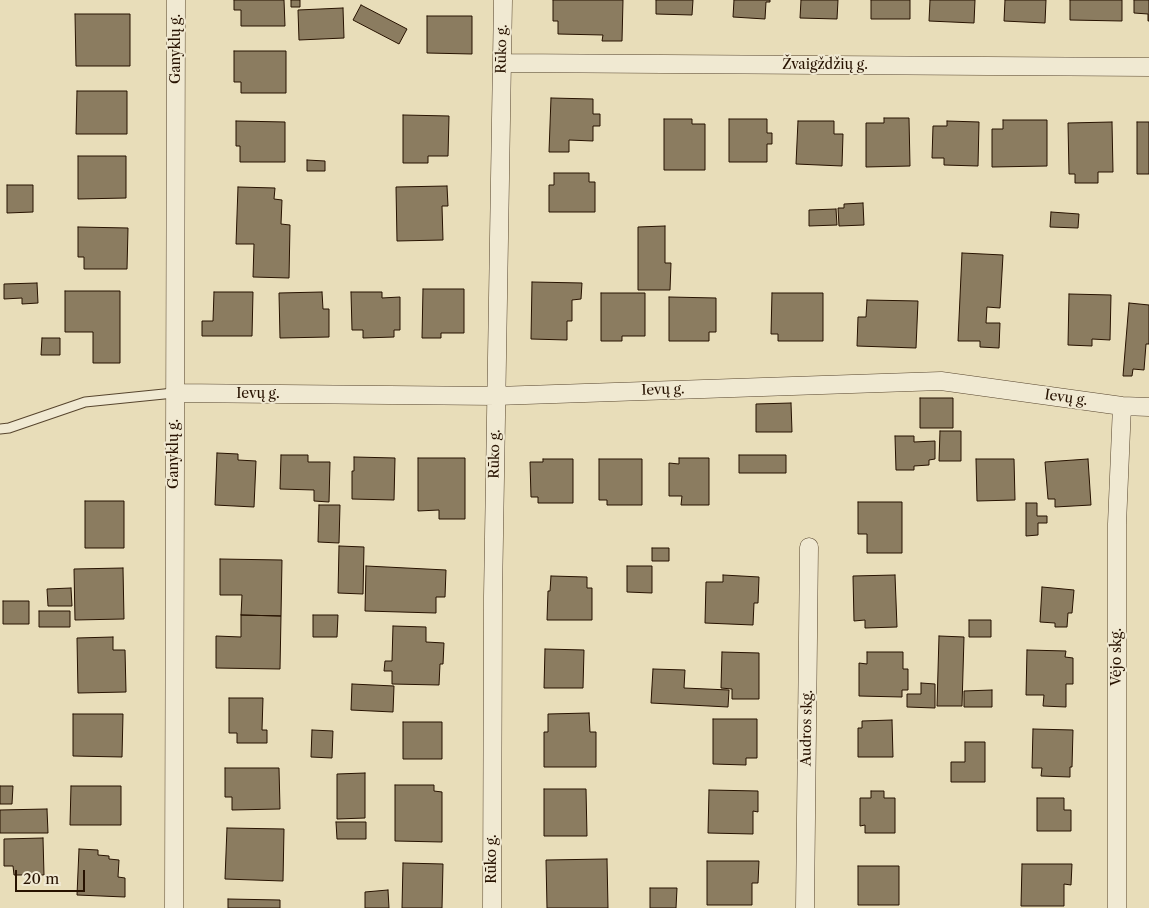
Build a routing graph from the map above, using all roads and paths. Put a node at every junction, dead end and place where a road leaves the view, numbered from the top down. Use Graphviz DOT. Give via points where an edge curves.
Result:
graph roads {
  1 [pos="176,0"];
  2 [pos="503,0"];
  3 [pos="502,63"];
  4 [pos="1149,67"];
  5 [pos="174,393"];
  6 [pos="496,396"];
  7 [pos="1122,406"];
  8 [pos="1149,407"];
  9 [pos="0,429"];
  10 [pos="809,547"];
  11 [pos="174,908"];
  12 [pos="492,908"];
  13 [pos="805,908"];
  14 [pos="1117,908"];
  1 -- 5 [label="street, Ganyklų g."];
  2 -- 3 [label="street, Rūko g."];
  3 -- 4 [label="street, Žvaigždžių g."];
  3 -- 6 [label="street, Rūko g."];
  5 -- 6 [label="street, Ievų g."];
  5 -- 9 [label="lane" via="85,402"];
  5 -- 11 [label="street, Ganyklų g."];
  6 -- 7 [label="street, Ievų g." via="941,381"];
  6 -- 12 [label="street, Rūko g."];
  7 -- 8 [label="street, Ievų g."];
  7 -- 14 [label="street, Vėjo skg." via="1117,524"];
  10 -- 13 [label="street, Audros skg."];
}
